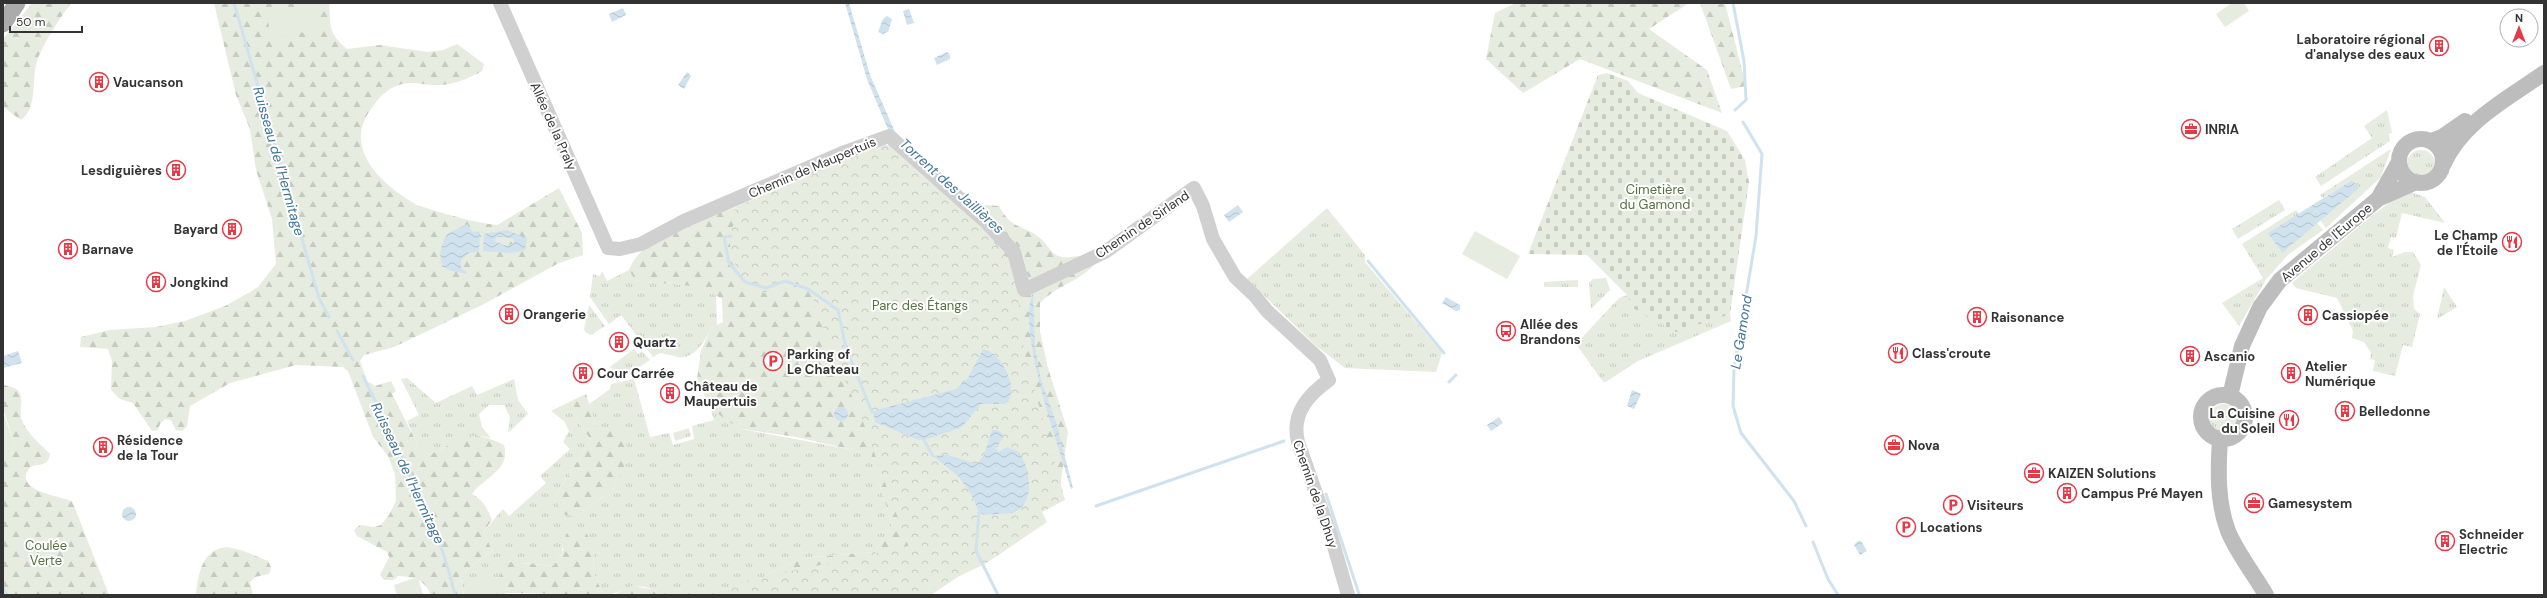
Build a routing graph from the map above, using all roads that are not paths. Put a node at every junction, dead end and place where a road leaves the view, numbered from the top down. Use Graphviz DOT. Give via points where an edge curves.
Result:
graph roads {
  1 [pos="500,3"];
  2 [pos="12,8"];
  3 [pos="3,24"];
  4 [pos="2544,63"];
  5 [pos="2544,73"];
  6 [pos="2430,141"];
  7 [pos="2399,162"];
  8 [pos="2443,165"];
  9 [pos="2414,183"];
  10 [pos="2378,199"];
  11 [pos="608,248"];
  12 [pos="1028,288"];
  13 [pos="1329,380"];
  14 [pos="2230,396"];
  15 [pos="2220,439"];
  16 [pos="1348,595"];
  17 [pos="2266,595"];
  1 -- 11 [label="street, Allée de la Praly"];
  2 -- 3 [label="main road"];
  4 -- 6 [label="main road" via="2442,136"];
  5 -- 8 [label="main road" via="2508,96 2456,140"];
  6 -- 7 [label="main road" via="2424,139 2410,142 2401,152"];
  6 -- 8 [label="main road" via="2441,151"];
  7 -- 9 [label="main road" via="2401,171"];
  7 -- 10 [label="main road, Avenue de l'Europe"];
  8 -- 9 [label="main road" via="2435,178 2422,184"];
  9 -- 10 [label="main road, Avenue de l'Europe"];
  10 -- 14 [label="main road, Avenue de l'Europe" via="2291,270 2260,307 2242,346"];
  11 -- 12 [label="street, Chemin de Maupertuis" via="620,249 641,244 684,221 845,152 889,136 986,222 1014,252"];
  12 -- 13 [label="street, Chemin de Sirland" via="1105,252 1194,188 1214,238 1235,277 1320,360"];
  13 -- 16 [label="street, Chemin de la Dhuy" via="1311,393 1302,407 1296,429"];
  14 -- 15 [label="main road" via="2242,405 2245,412 2244,426 2234,437"];
  14 -- 15 [label="main road" via="2214,397 2203,409 2201,417 2205,430"];
  15 -- 17 [label="main road" via="2217,471 2221,507 2228,532"];
}
